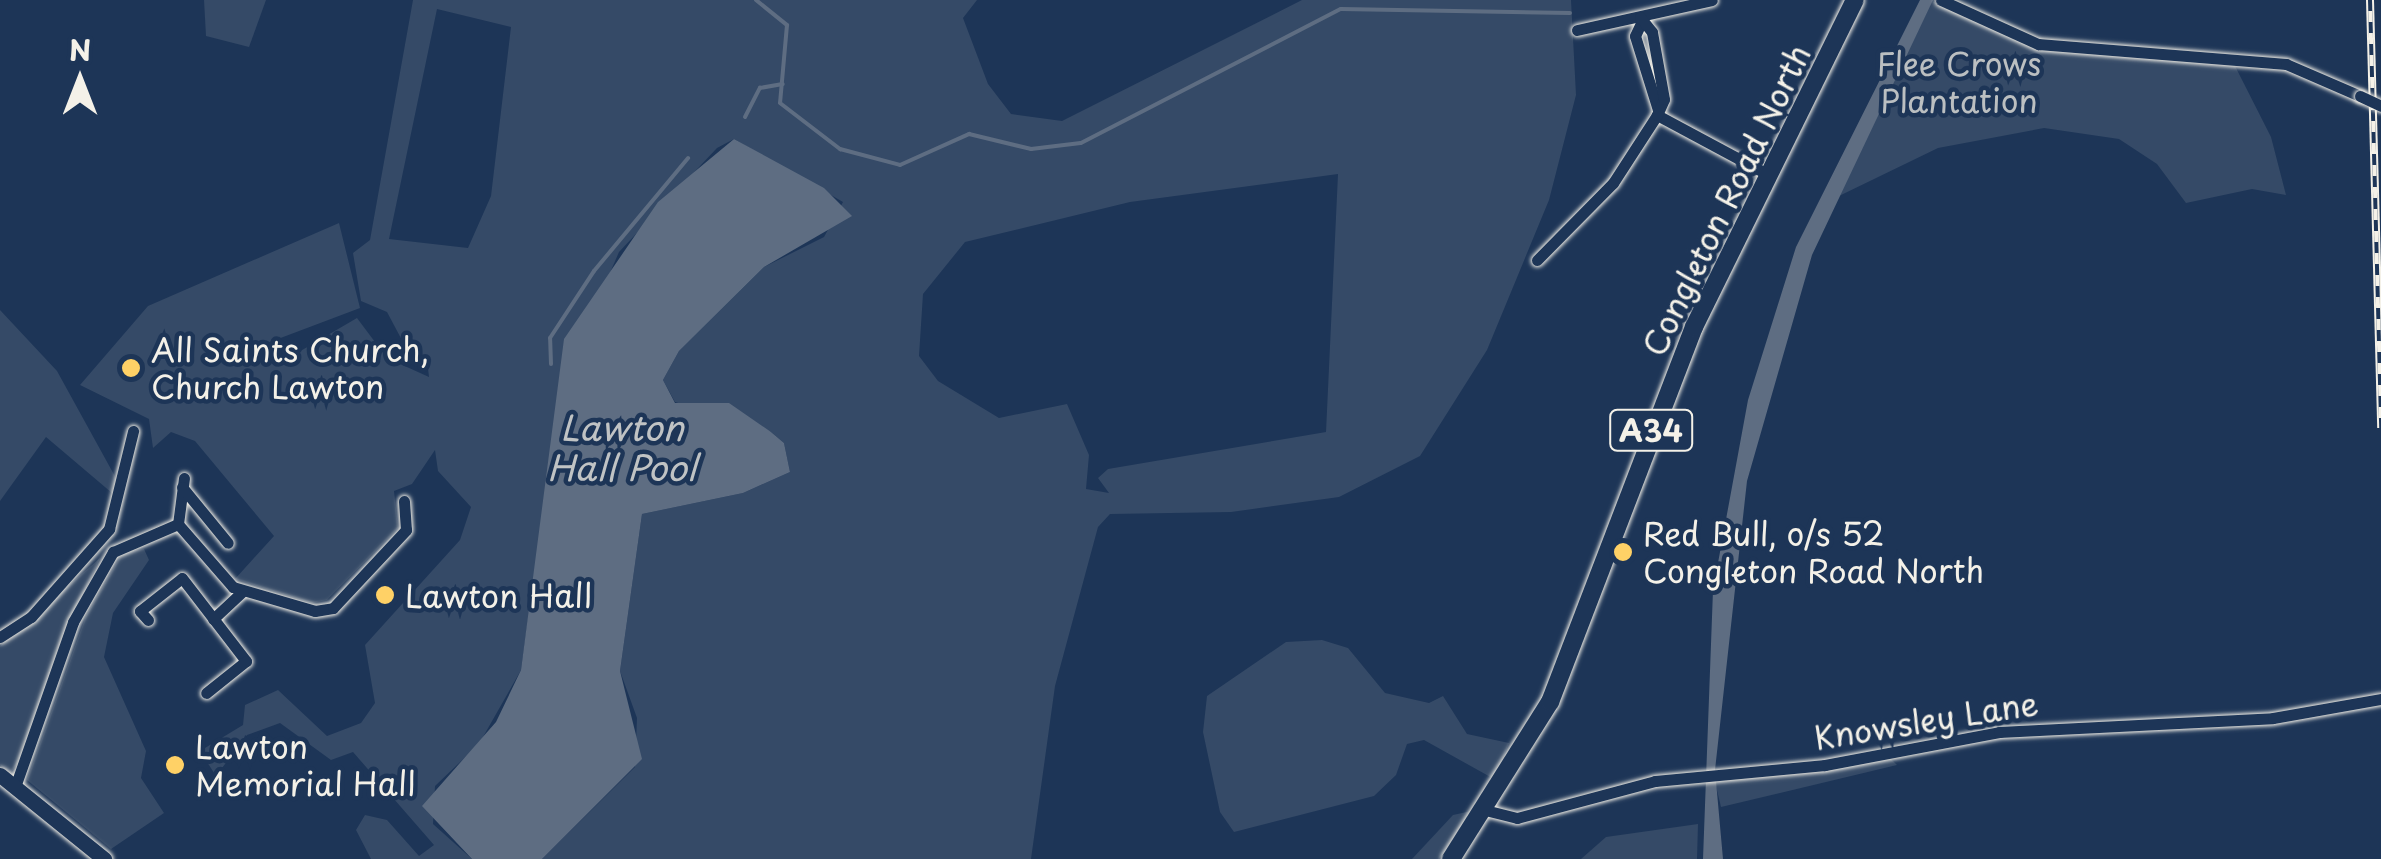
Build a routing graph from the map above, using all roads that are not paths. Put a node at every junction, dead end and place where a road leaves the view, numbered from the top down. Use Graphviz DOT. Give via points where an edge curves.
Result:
graph roads {
  1 [pos="1712,0"];
  2 [pos="1855,0"];
  3 [pos="1941,0"];
  4 [pos="1640,20"];
  5 [pos="1577,30"];
  6 [pos="2381,106"];
  7 [pos="1658,113"];
  8 [pos="1769,176"];
  9 [pos="1537,260"];
  10 [pos="133,431"];
  11 [pos="404,502"];
  12 [pos="178,524"];
  13 [pos="228,543"];
  14 [pos="94,550"];
  15 [pos="114,552"];
  16 [pos="244,591"];
  17 [pos="214,619"];
  18 [pos="148,620"];
  19 [pos="0,637"];
  20 [pos="206,693"];
  21 [pos="2381,699"];
  22 [pos="0,776"];
  23 [pos="15,787"];
  24 [pos="1484,810"];
  25 [pos="104,859"];
  26 [pos="1451,859"];
  1 -- 4 [label="street"];
  2 -- 8 [label="highway, Congleton Road North / A34"];
  3 -- 6 [label="street, bridge" via="2012,38 2286,64"];
  4 -- 5 [label="street"];
  4 -- 7 [label="street" via="1652,32"];
  7 -- 8 [label="street"];
  7 -- 9 [label="street" via="1613,184"];
  8 -- 24 [label="highway, Congleton Road North / A34" via="1655,422 1572,656"];
  10 -- 14 [label="street" via="120,504"];
  11 -- 16 [label="street" via="406,530 333,608"];
  12 -- 13 [label="street" via="183,483"];
  12 -- 15 [label="street"];
  12 -- 16 [label="street"];
  14 -- 15 [label="street"];
  14 -- 19 [label="street"];
  15 -- 23 [label="street" via="73,622"];
  16 -- 17 [label="street"];
  17 -- 18 [label="street" via="182,578 140,610"];
  17 -- 20 [label="street" via="246,661"];
  21 -- 24 [label="street, Knowsley Lane" via="2273,718 1998,732 1572,798 1517,818"];
  22 -- 23 [label="main road"];
  23 -- 25 [label="main road"];
  24 -- 26 [label="highway, Congleton Road North / A34"];
}
